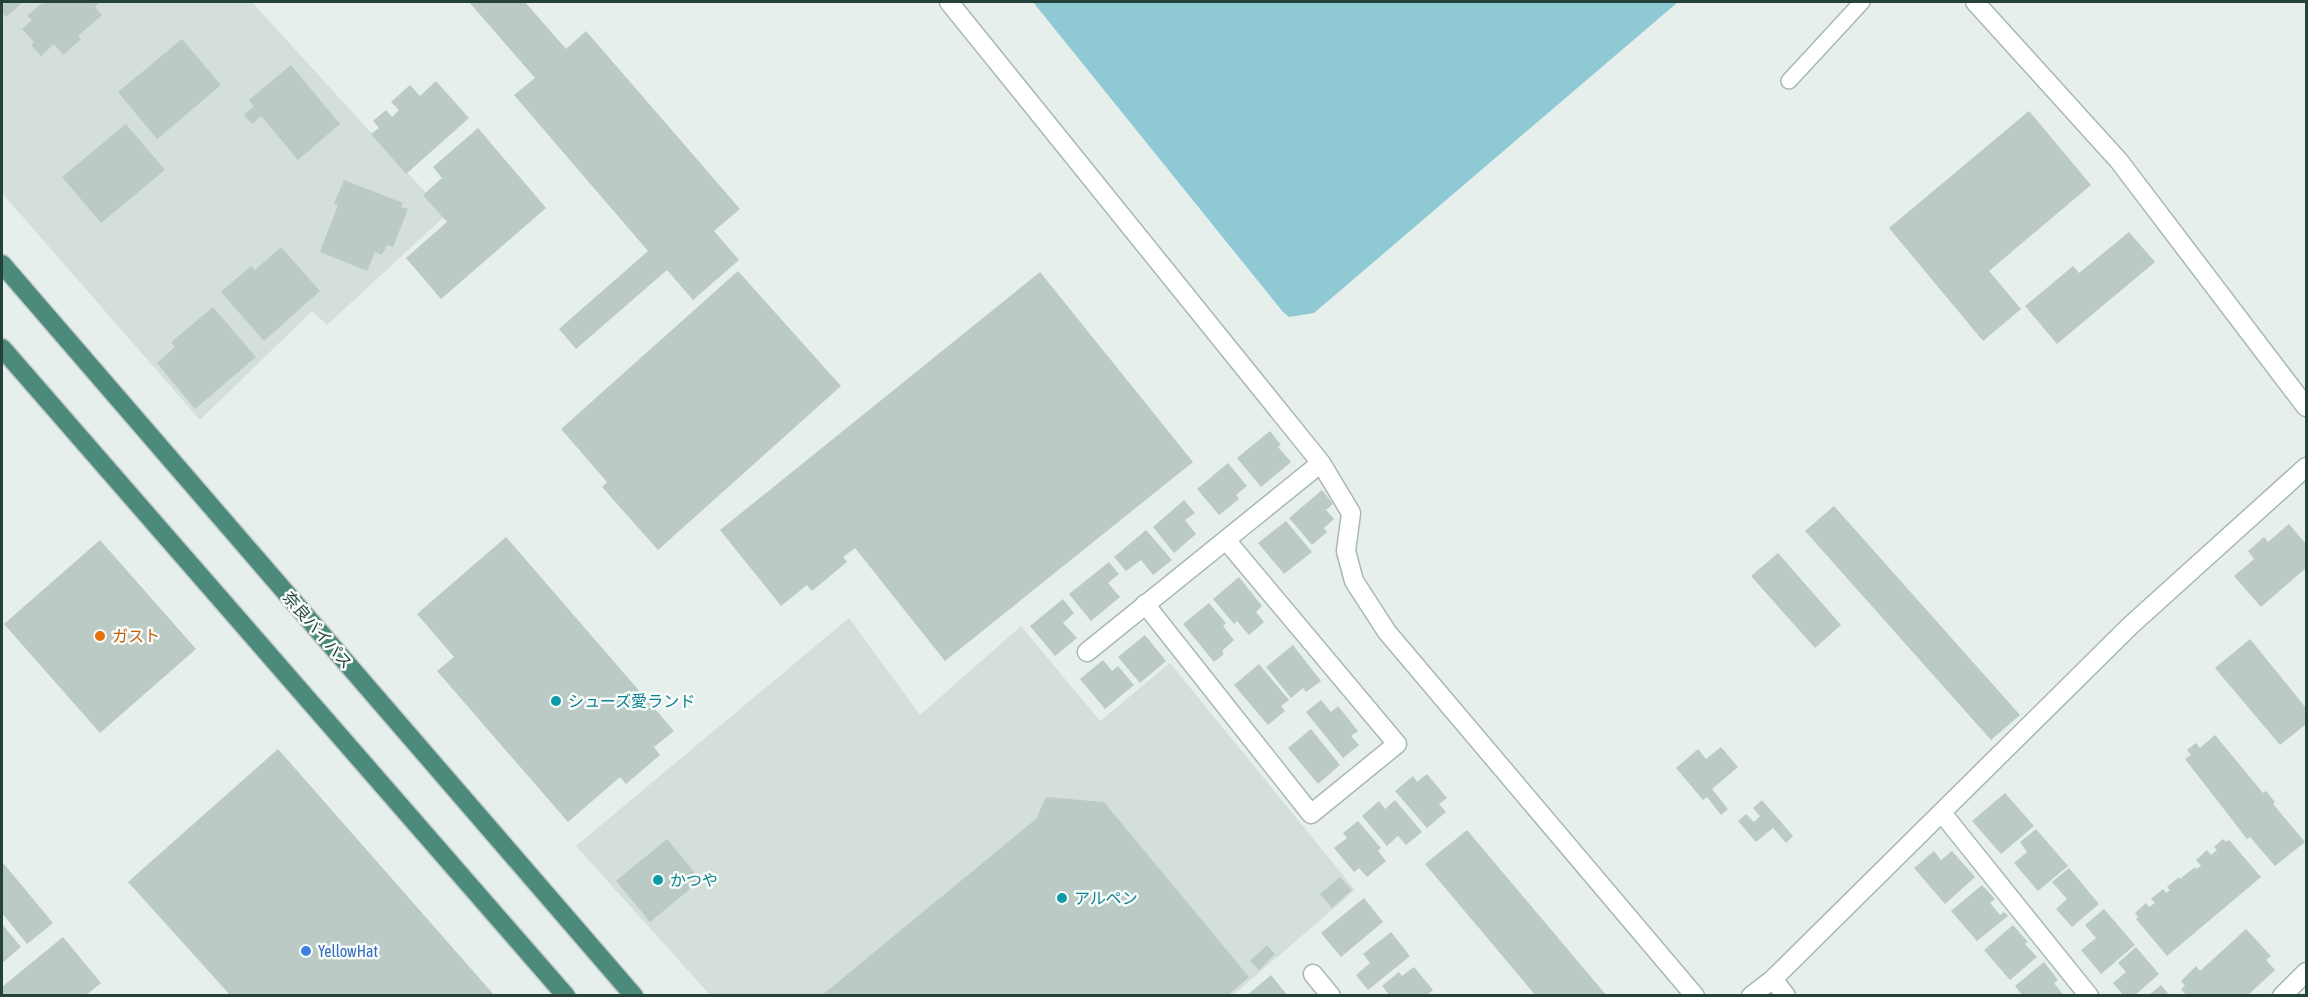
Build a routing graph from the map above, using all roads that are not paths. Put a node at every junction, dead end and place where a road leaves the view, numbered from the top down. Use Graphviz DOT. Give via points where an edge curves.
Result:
graph roads {
  1 [pos="949,2"];
  2 [pos="1862,2"];
  3 [pos="1975,2"];
  4 [pos="1789,81"];
  5 [pos="2,264"];
  6 [pos="2,348"];
  7 [pos="2307,407"];
  8 [pos="1321,463"];
  9 [pos="2307,467"];
  10 [pos="1226,540"];
  11 [pos="1145,604"];
  12 [pos="1087,652"];
  13 [pos="1942,813"];
  14 [pos="2307,972"];
  15 [pos="1313,974"];
  16 [pos="1773,979"];
  17 [pos="566,996"];
  18 [pos="634,996"];
  19 [pos="1331,996"];
  20 [pos="1695,996"];
  21 [pos="1751,996"];
  22 [pos="1786,996"];
  23 [pos="2089,996"];
  24 [pos="2282,996"];
  1 -- 8 [label="street"];
  2 -- 4 [label="lane"];
  3 -- 7 [label="street" via="2119,161"];
  5 -- 18 [label="highway, 奈良バイパス"];
  6 -- 17 [label="highway"];
  8 -- 10 [label="street"];
  8 -- 20 [label="street" via="1351,513 1346,551 1354,581 1387,632"];
  9 -- 13 [label="street" via="2131,625"];
  10 -- 11 [label="street"];
  10 -- 11 [label="street" via="1396,744 1311,814"];
  11 -- 12 [label="street"];
  13 -- 16 [label="street"];
  13 -- 23 [label="street"];
  14 -- 24 [label="street"];
  15 -- 19 [label="street"];
  16 -- 21 [label="street"];
  16 -- 22 [label="street"];
}
